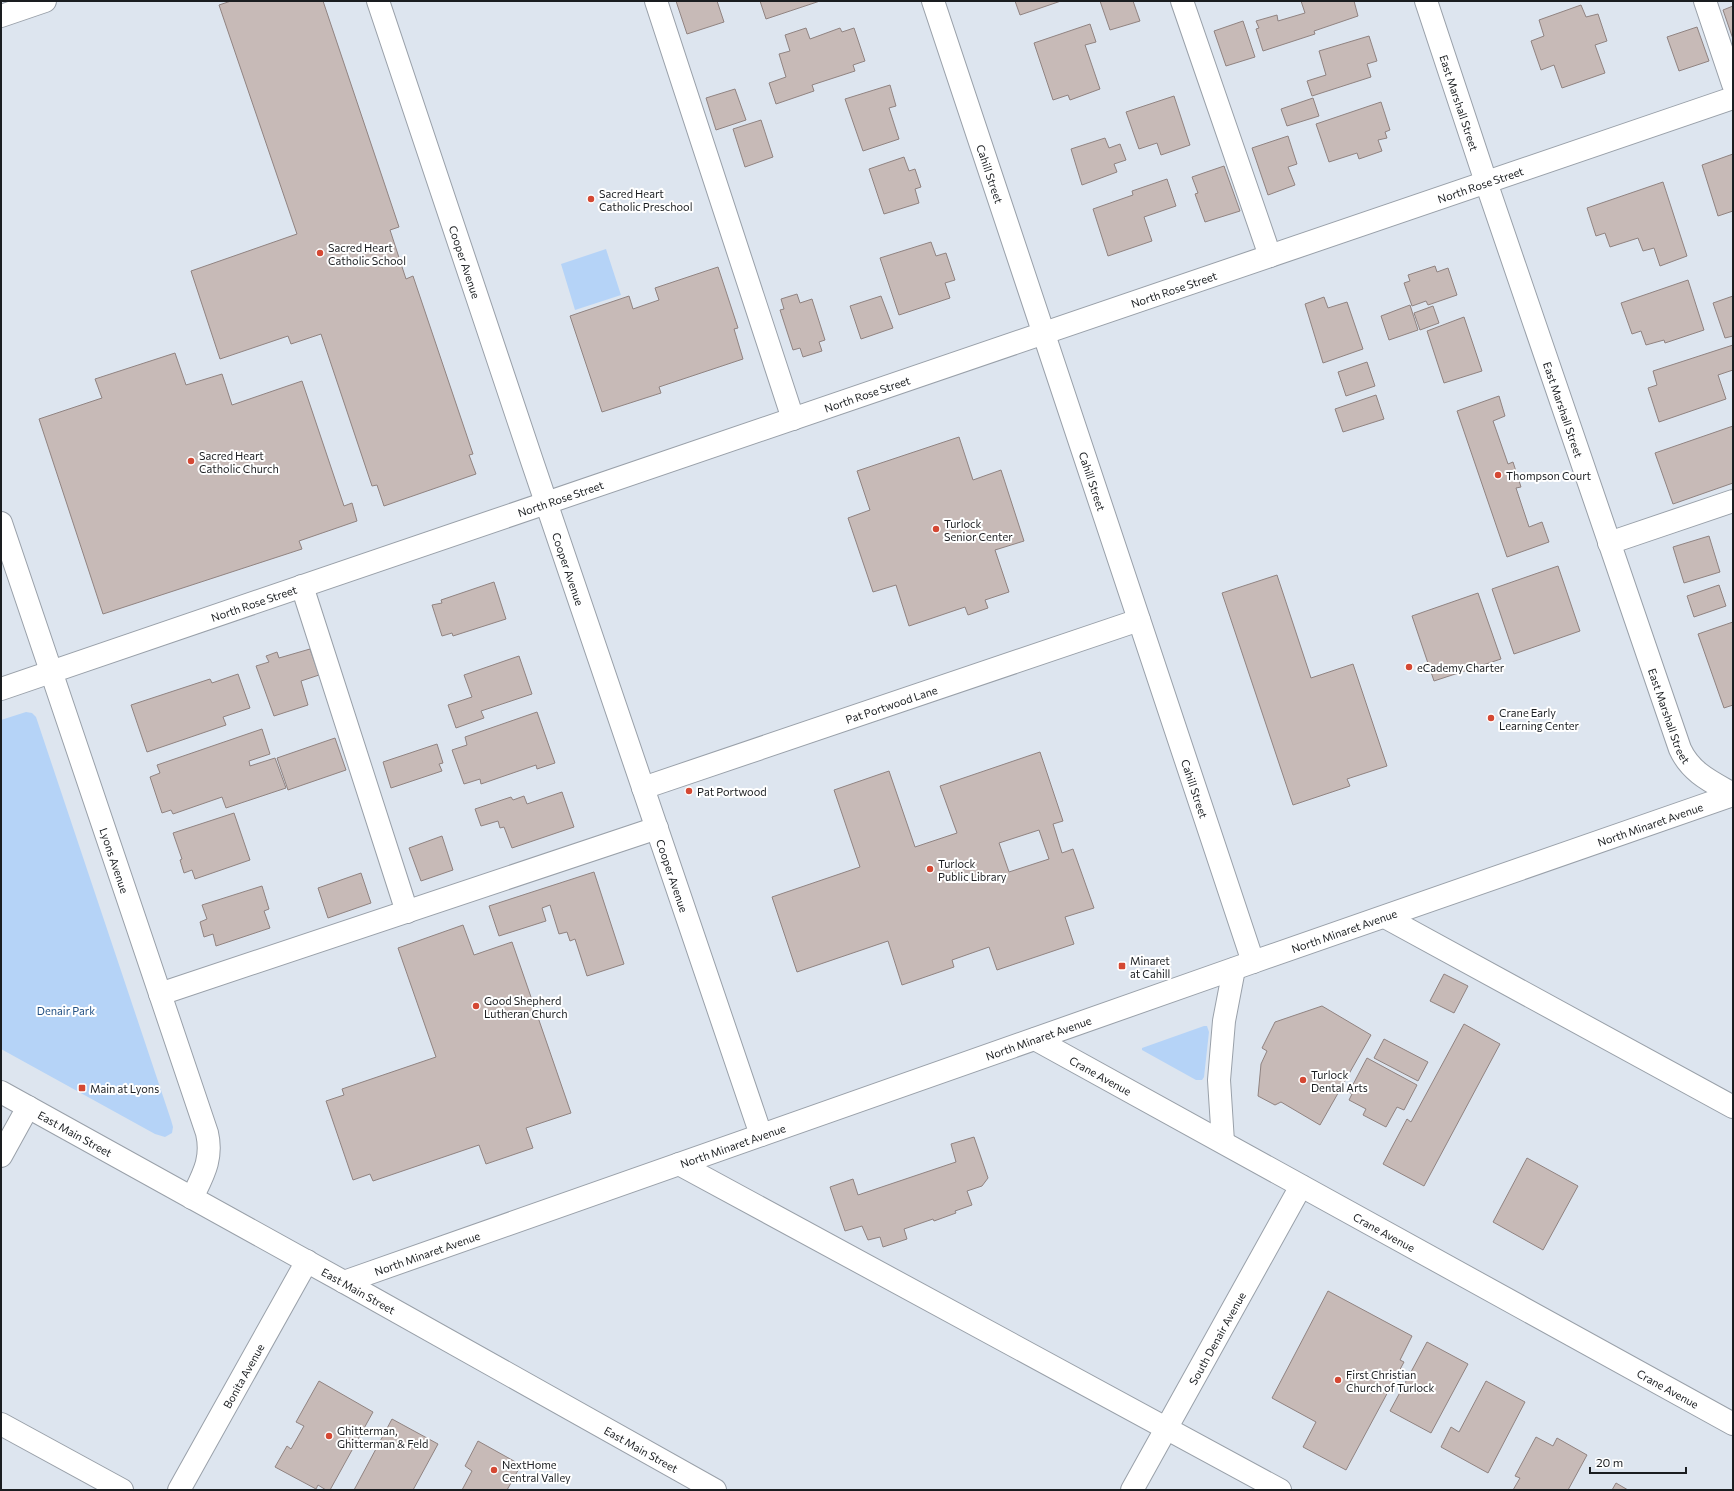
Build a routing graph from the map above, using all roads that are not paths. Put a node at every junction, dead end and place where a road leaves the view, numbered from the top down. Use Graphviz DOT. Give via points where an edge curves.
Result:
graph roads {
  1 [pos="45,1"];
  2 [pos="378,1"];
  3 [pos="656,1"];
  4 [pos="933,1"];
  5 [pos="1182,1"];
  6 [pos="1426,1"];
  7 [pos="1705,1"];
  8 [pos="1,16"];
  9 [pos="1733,84"];
  10 [pos="1733,98"];
  11 [pos="1486,182"];
  12 [pos="1270,256"];
  13 [pos="1042,334"];
  14 [pos="793,419"];
  15 [pos="1733,501"];
  16 [pos="547,503"];
  17 [pos="1,523"];
  18 [pos="1609,543"];
  19 [pos="302,586"];
  20 [pos="1139,620"];
  21 [pos="51,672"];
  22 [pos="1,689"];
  23 [pos="643,788"];
  24 [pos="1733,795"];
  25 [pos="657,828"];
  26 [pos="407,912"];
  27 [pos="1385,917"];
  28 [pos="1243,966"];
  29 [pos="160,994"];
  30 [pos="1035,1039"];
  31 [pos="1,1092"];
  32 [pos="28,1107"];
  33 [pos="1733,1107"];
  34 [pos="761,1135"];
  35 [pos="1224,1142"];
  36 [pos="1,1156"];
  37 [pos="679,1164"];
  38 [pos="1301,1186"];
  39 [pos="192,1198"];
  40 [pos="307,1261"];
  41 [pos="344,1282"];
  42 [pos="1,1424"];
  43 [pos="1733,1424"];
  44 [pos="1166,1428"];
  45 [pos="122,1490"];
  46 [pos="179,1490"];
  47 [pos="715,1490"];
  48 [pos="1132,1490"];
  49 [pos="1280,1490"];
  1 -- 8 [label="street"];
  2 -- 16 [label="street, Cooper Avenue"];
  3 -- 14 [label="street"];
  4 -- 13 [label="street, Cahill Street"];
  5 -- 12 [label="street"];
  6 -- 11 [label="street, East Marshall Street"];
  7 -- 9 [label="street"];
  10 -- 11 [label="street, North Rose Street"];
  11 -- 12 [label="street, North Rose Street"];
  11 -- 18 [label="street, East Marshall Street"];
  12 -- 13 [label="street, North Rose Street"];
  13 -- 14 [label="street, North Rose Street"];
  13 -- 20 [label="street, Cahill Street"];
  14 -- 16 [label="street, North Rose Street"];
  15 -- 18 [label="street"];
  16 -- 19 [label="street, North Rose Street"];
  16 -- 23 [label="street, Cooper Avenue"];
  17 -- 21 [label="street, Lyons Avenue"];
  18 -- 24 [label="street, East Marshall Street" via="1682,754 1698,773"];
  19 -- 21 [label="street, North Rose Street"];
  19 -- 26 [label="street"];
  20 -- 23 [label="street, Pat Portwood Lane"];
  20 -- 28 [label="street, Cahill Street"];
  21 -- 22 [label="street, North Rose Street"];
  21 -- 29 [label="street, Lyons Avenue"];
  23 -- 25 [label="street, Cooper Avenue"];
  24 -- 27 [label="street, North Minaret Avenue"];
  25 -- 26 [label="street"];
  25 -- 34 [label="street, Cooper Avenue"];
  26 -- 29 [label="street"];
  27 -- 28 [label="street, North Minaret Avenue"];
  27 -- 33 [label="street"];
  28 -- 30 [label="street, North Minaret Avenue"];
  28 -- 35 [label="street" via="1224,1021 1219,1080"];
  29 -- 39 [label="street, Lyons Avenue" via="209,1144 207,1164"];
  30 -- 34 [label="street, North Minaret Avenue"];
  30 -- 35 [label="street, Crane Avenue"];
  31 -- 32 [label="street, East Main Street"];
  32 -- 36 [label="street"];
  32 -- 39 [label="street, East Main Street"];
  34 -- 37 [label="street, North Minaret Avenue"];
  35 -- 38 [label="street, Crane Avenue"];
  37 -- 41 [label="street, North Minaret Avenue"];
  37 -- 44 [label="street"];
  38 -- 43 [label="street, Crane Avenue"];
  38 -- 44 [label="street, South Denair Avenue"];
  39 -- 40 [label="street, East Main Street"];
  40 -- 41 [label="street, East Main Street"];
  40 -- 46 [label="street, Bonita Avenue"];
  41 -- 47 [label="street, East Main Street"];
  42 -- 45 [label="street"];
  44 -- 48 [label="street, South Denair Avenue"];
  44 -- 49 [label="street"];
}
